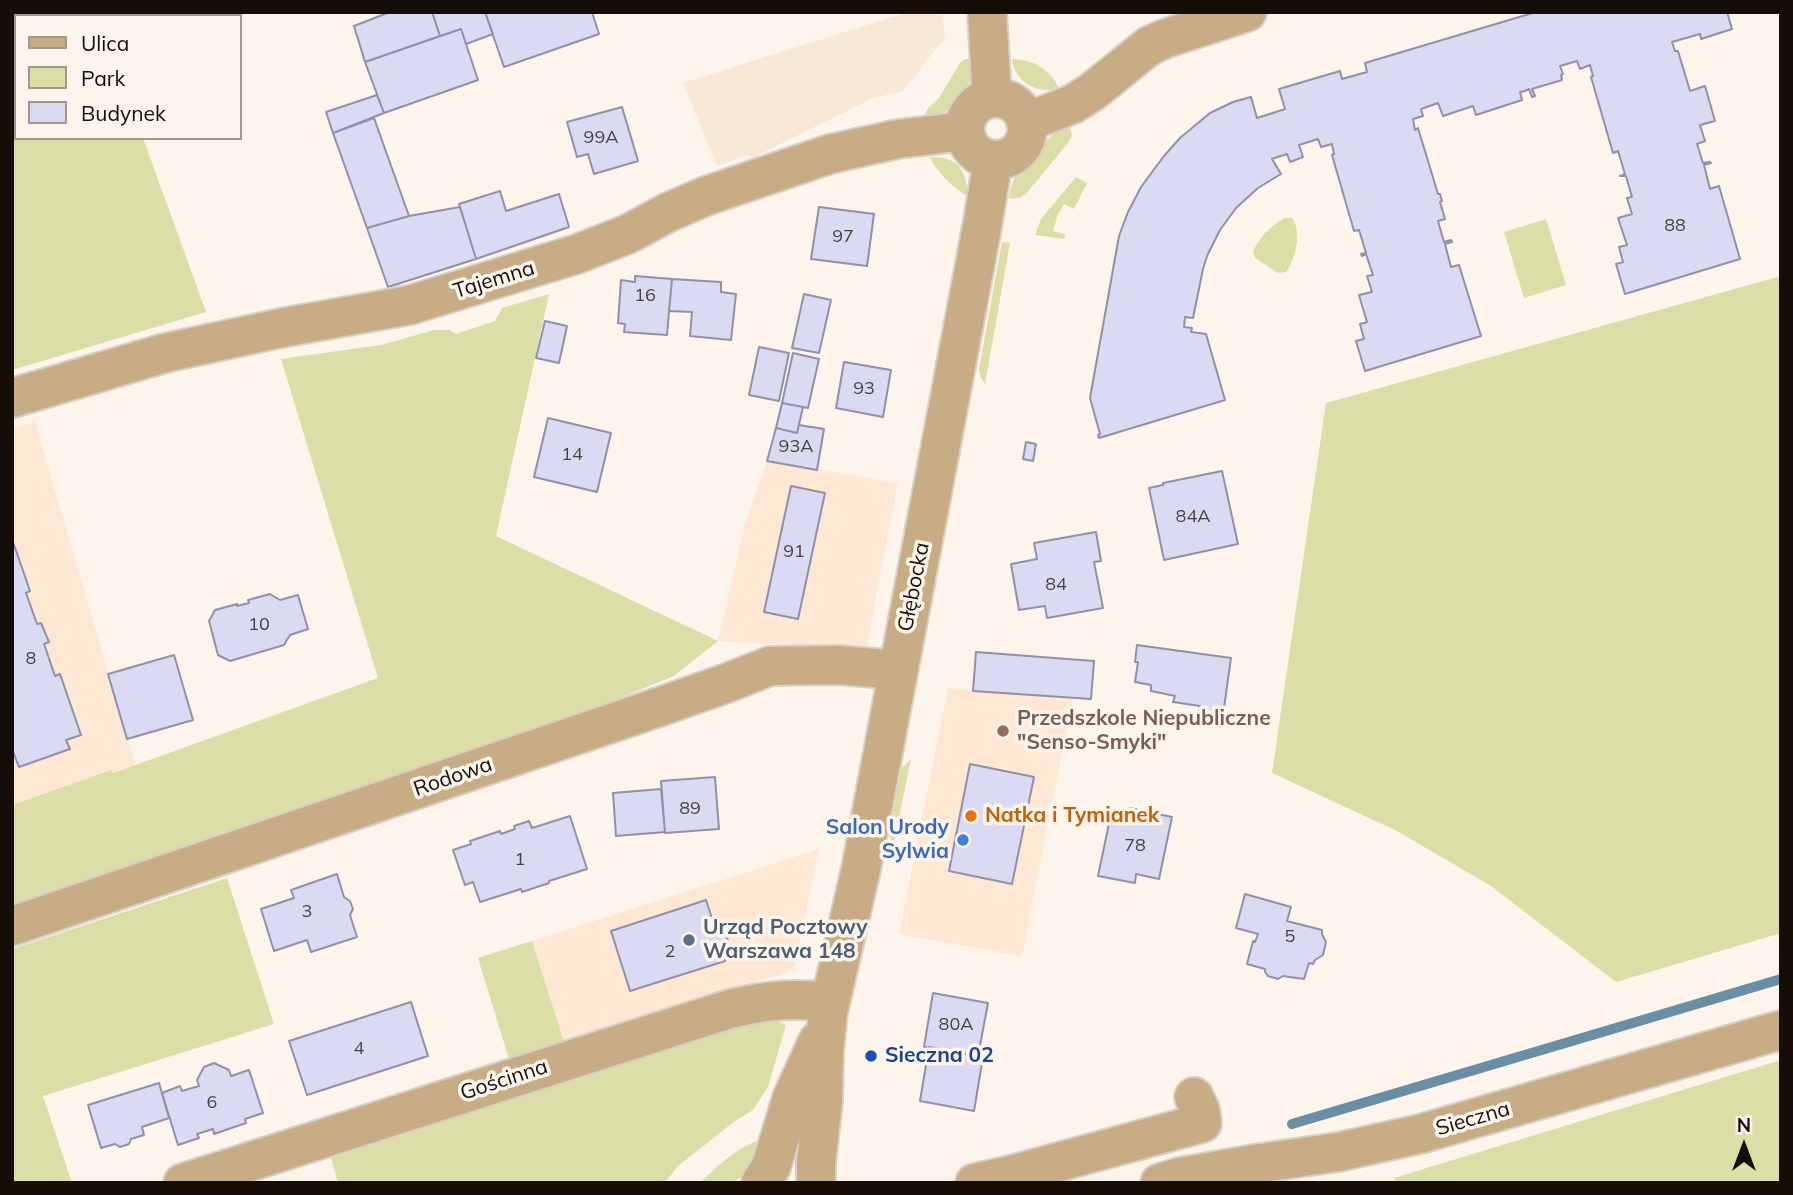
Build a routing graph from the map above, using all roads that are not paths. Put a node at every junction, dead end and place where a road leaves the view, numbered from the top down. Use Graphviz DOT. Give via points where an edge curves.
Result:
graph roads {
  1 [pos="987,12"];
  2 [pos="1247,12"];
  3 [pos="992,98"];
  4 [pos="1027,122"];
  5 [pos="965,131"];
  6 [pos="993,160"];
  7 [pos="12,398"];
  8 [pos="898,670"];
  9 [pos="12,926"];
  10 [pos="829,1007"];
  11 [pos="1781,1031"];
  12 [pos="1194,1097"];
  13 [pos="1000,1180"];
  14 [pos="183,1183"];
  15 [pos="761,1183"];
  16 [pos="791,1183"];
  17 [pos="816,1183"];
  18 [pos="1160,1183"];
  1 -- 3 [label="street"];
  2 -- 4 [label="street" via="1149,46 1073,104"];
  3 -- 4 [label="street" via="1015,103"];
  3 -- 5 [label="street" via="975,106"];
  4 -- 6 [label="street" via="1027,138 1020,150"];
  5 -- 6 [label="street" via="973,150"];
  5 -- 7 [label="street, Tajemna" via="830,154 706,196 577,254 410,305 178,350"];
  6 -- 8 [label="street, Głębocka"];
  8 -- 9 [label="street, Rodowa" via="770,666"];
  8 -- 10 [label="street, Głębocka" via="862,865"];
  10 -- 14 [label="street, Gościnna" via="802,999 730,1009"];
  10 -- 15 [label="street, Głębocka" via="792,1098 771,1167"];
  10 -- 17 [label="street, Głębocka"];
  11 -- 18 [label="street, Sieczna" via="1420,1134"];
  12 -- 13 [label="street" via="1202,1123"];
  15 -- 16 [label="street, Głębocka"];
}
